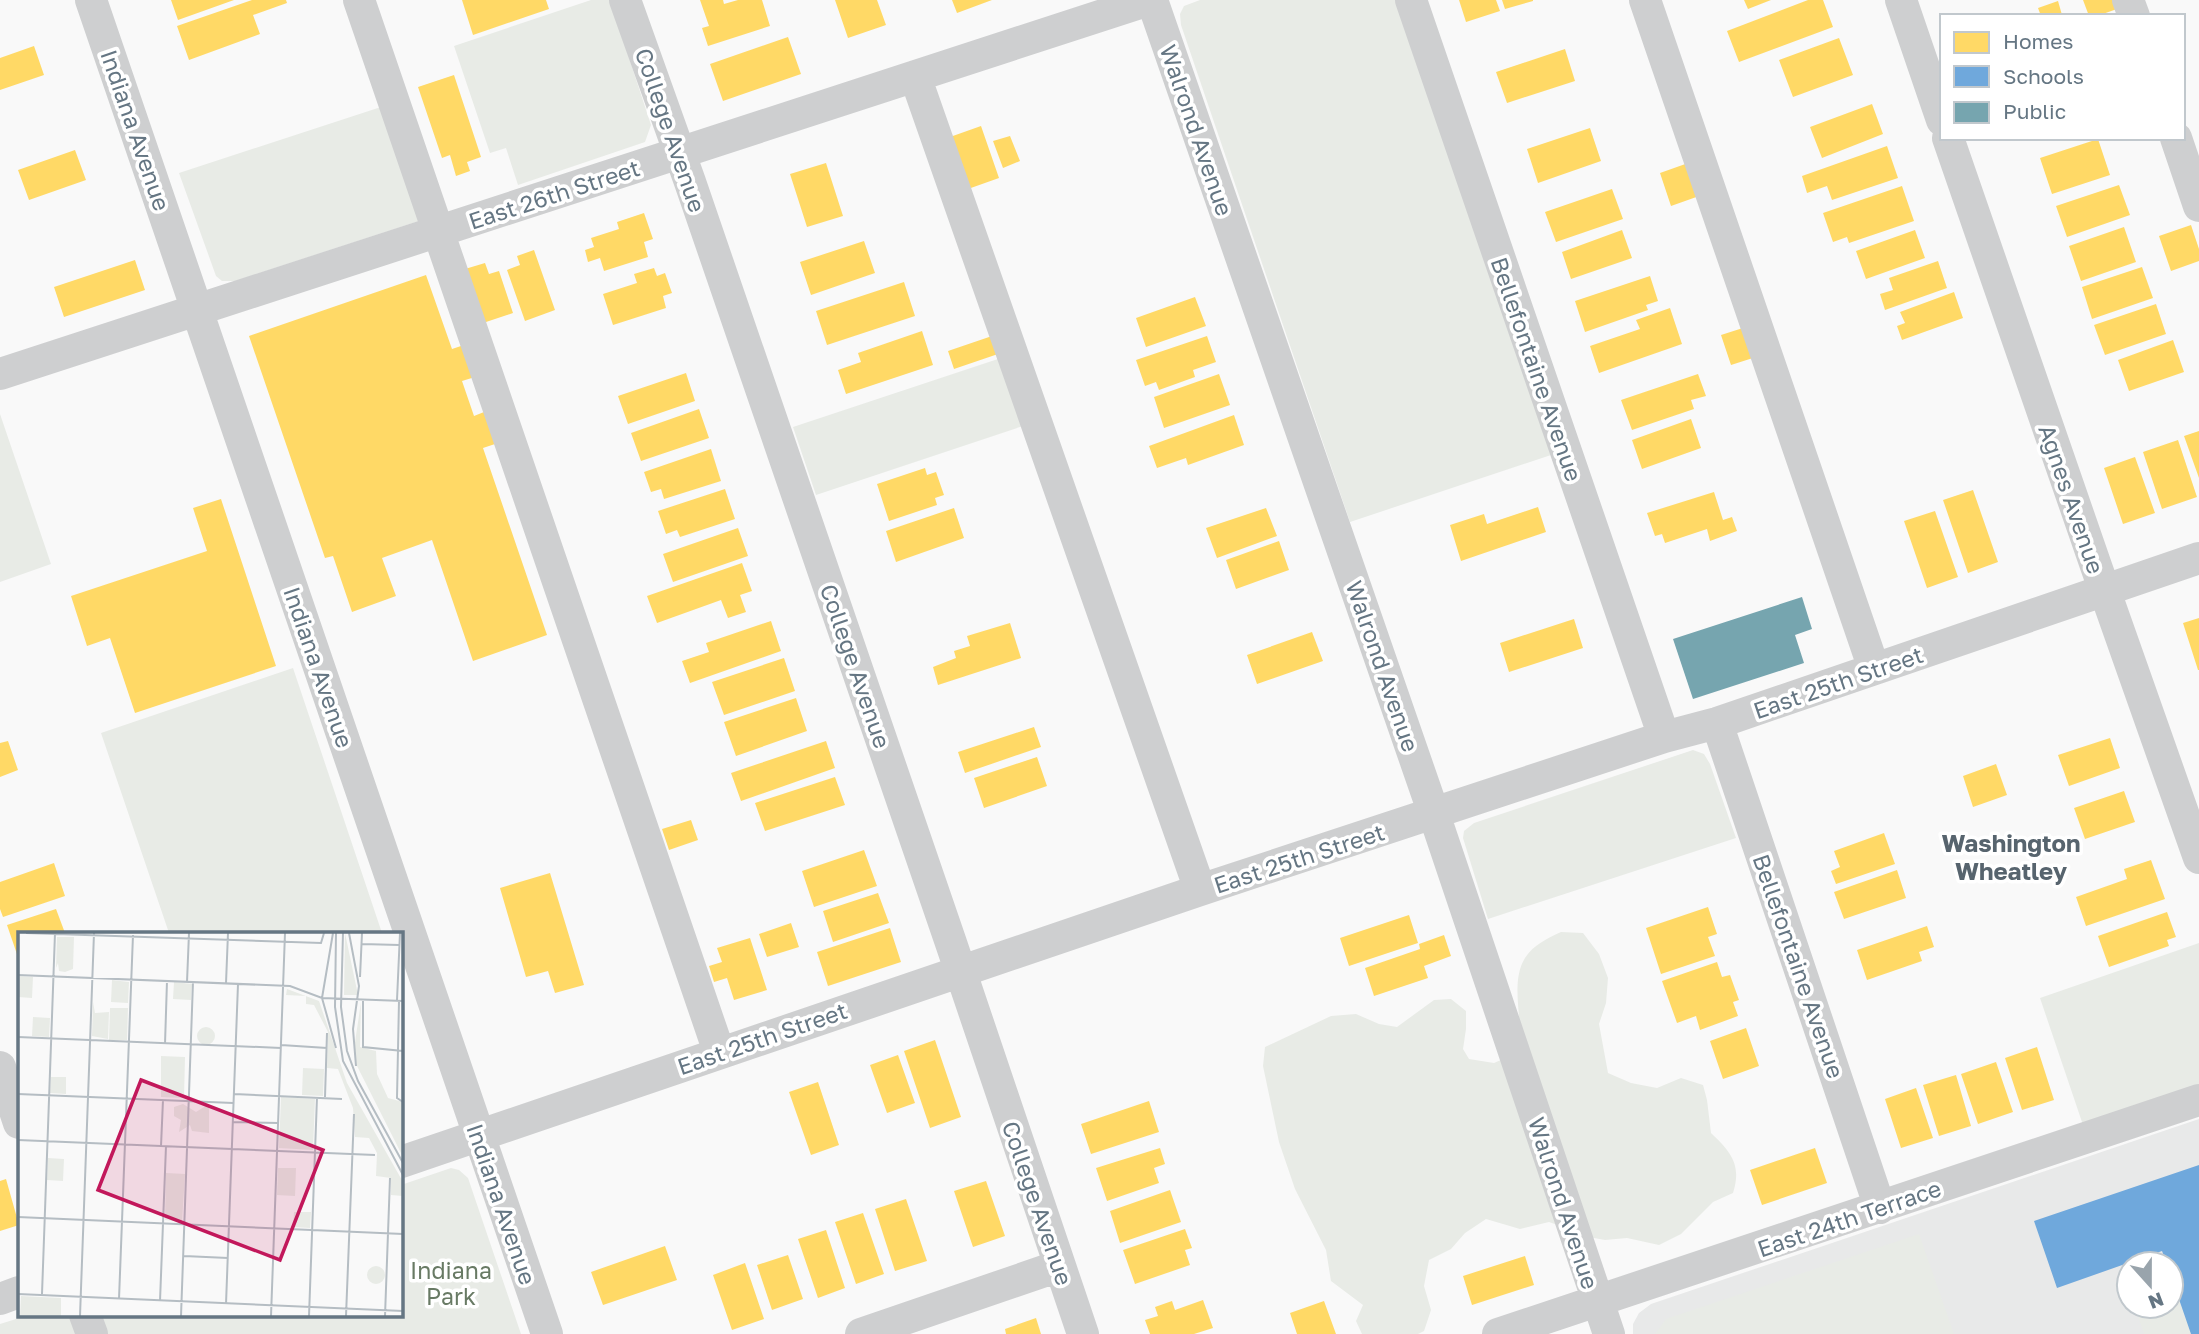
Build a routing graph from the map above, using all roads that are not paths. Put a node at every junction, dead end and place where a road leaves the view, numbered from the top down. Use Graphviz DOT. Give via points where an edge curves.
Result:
graph roads {
  1 [pos="91,0"];
  2 [pos="359,0"];
  3 [pos="625,0"];
  4 [pos="1150,0"];
  5 [pos="1411,0"];
  6 [pos="1645,0"];
  7 [pos="1900,0"];
  8 [pos="915,76"];
  9 [pos="1940,114"];
  10 [pos="1949,140"];
  11 [pos="2177,140"];
  12 [pos="680,153"];
  13 [pos="2199,206"];
  14 [pos="438,232"];
  15 [pos="198,310"];
  16 [pos="0,374"];
  17 [pos="2199,558"];
  18 [pos="2104,590"];
  19 [pos="1874,669"];
  20 [pos="1717,723"];
  21 [pos="1664,737"];
  22 [pos="1434,814"];
  23 [pos="2199,858"];
  24 [pos="1200,890"];
  25 [pos="961,971"];
  26 [pos="719,1052"];
  27 [pos="0,1067"];
  28 [pos="2199,1100"];
  29 [pos="18,1121"];
  30 [pos="478,1135"];
  31 [pos="402,1161"];
  32 [pos="1880,1208"];
  33 [pos="1059,1266"];
  34 [pos="18,1292"];
  35 [pos="0,1299"];
  36 [pos="1597,1301"];
  37 [pos="85,1316"];
  38 [pos="92,1334"];
  39 [pos="547,1334"];
  40 [pos="861,1334"];
  41 [pos="1083,1334"];
  42 [pos="1497,1334"];
  43 [pos="1609,1334"];
  1 -- 15 [label="street, Indiana Avenue"];
  2 -- 14 [label="street"];
  3 -- 12 [label="street, College Avenue"];
  4 -- 8 [label="street, East 26th Street"];
  4 -- 22 [label="street, Walrond Avenue"];
  5 -- 21 [label="street, Bellefontaine Avenue"];
  6 -- 19 [label="street"];
  7 -- 9 [label="street"];
  8 -- 12 [label="street, East 26th Street"];
  8 -- 24 [label="street"];
  10 -- 18 [label="street, Agnes Avenue"];
  11 -- 13 [label="street"];
  12 -- 14 [label="street, East 26th Street"];
  12 -- 25 [label="street, College Avenue"];
  14 -- 15 [label="street, East 26th Street"];
  14 -- 26 [label="street"];
  15 -- 16 [label="street, East 26th Street"];
  15 -- 30 [label="street, Indiana Avenue"];
  17 -- 18 [label="street, East 25th Street"];
  18 -- 19 [label="street, East 25th Street"];
  18 -- 23 [label="street, Agnes Avenue"];
  19 -- 20 [label="street, East 25th Street"];
  20 -- 21 [label="street, East 25th Street"];
  20 -- 32 [label="street, Bellefontaine Avenue"];
  21 -- 22 [label="street, East 25th Street"];
  22 -- 24 [label="street, East 25th Street"];
  22 -- 36 [label="street, Walrond Avenue"];
  24 -- 25 [label="street, East 25th Street"];
  25 -- 26 [label="street, East 25th Street"];
  25 -- 33 [label="street, College Avenue"];
  26 -- 30 [label="street, East 25th Street"];
  27 -- 29 [label="street"];
  28 -- 32 [label="street, East 24th Terrace"];
  30 -- 31 [label="street, East 25th Street"];
  30 -- 39 [label="street, Indiana Avenue"];
  32 -- 36 [label="street, East 24th Terrace"];
  33 -- 40 [label="street"];
  33 -- 41 [label="street, College Avenue"];
  34 -- 35 [label="street"];
  36 -- 42 [label="street, East 24th Terrace"];
  36 -- 43 [label="street, Walrond Avenue"];
  37 -- 38 [label="street"];
}
